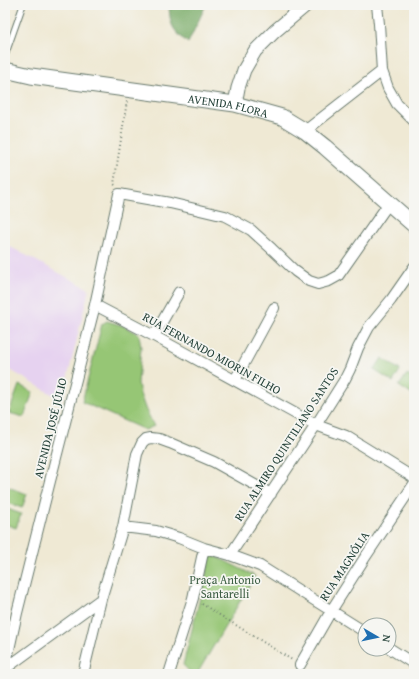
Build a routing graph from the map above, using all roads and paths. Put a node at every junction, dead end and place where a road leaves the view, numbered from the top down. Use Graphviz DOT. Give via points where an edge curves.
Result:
graph roads {
  1 [pos="23,5"];
  2 [pos="306,5"];
  3 [pos="377,5"];
  4 [pos="5,56"];
  5 [pos="5,70"];
  6 [pos="382,71"];
  7 [pos="129,90"];
  8 [pos="235,104"];
  9 [pos="414,121"];
  10 [pos="305,131"];
  11 [pos="119,194"];
  12 [pos="389,203"];
  13 [pos="414,225"];
  14 [pos="414,267"];
  15 [pos="179,292"];
  16 [pos="94,305"];
  17 [pos="274,308"];
  18 [pos="154,336"];
  19 [pos="235,380"];
  20 [pos="316,425"];
  21 [pos="414,478"];
  22 [pos="414,484"];
  23 [pos="271,494"];
  24 [pos="123,527"];
  25 [pos="204,548"];
  26 [pos="230,555"];
  27 [pos="193,598"];
  28 [pos="101,599"];
  29 [pos="332,611"];
  30 [pos="357,627"];
  31 [pos="397,653"];
  32 [pos="414,664"];
  33 [pos="300,665"];
  34 [pos="5,668"];
  35 [pos="83,674"];
  36 [pos="169,674"];
  1 -- 4 [label="lane"];
  2 -- 8 [label="street" via="274,31 255,51 244,70"];
  3 -- 6 [label="street"];
  5 -- 7 [label="main road, AVENIDA FLORA"];
  6 -- 9 [label="street" via="397,104"];
  6 -- 10 [label="street"];
  7 -- 8 [label="main road, AVENIDA FLORA"];
  7 -- 11 [label="path" via="114,184"];
  8 -- 10 [label="main road, AVENIDA FLORA" via="282,117"];
  10 -- 12 [label="main road, AVENIDA FLORA"];
  11 -- 12 [label="street" via="225,216 251,230 294,271 309,282 318,284 338,276"];
  11 -- 16 [label="street, AVENIDA JOSÉ JÚLIO"];
  12 -- 13 [label="main road, AVENIDA FLORA"];
  14 -- 20 [label="street, RUA ALMIRO QUINTILIANO SANTOS" via="369,327 350,369"];
  15 -- 18 [label="street"];
  16 -- 18 [label="street, RUA FERNANDO MIORIN FILHO"];
  16 -- 34 [label="street, AVENIDA JOSÉ JÚLIO"];
  17 -- 19 [label="street"];
  18 -- 19 [label="street, RUA FERNANDO MIORIN FILHO"];
  19 -- 20 [label="street, RUA FERNANDO MIORIN FILHO"];
  20 -- 21 [label="street, RUA FERNANDO MIORIN FILHO" via="346,436"];
  20 -- 23 [label="street, RUA ALMIRO QUINTILIANO SANTOS"];
  22 -- 29 [label="street, RUA MAGNÓLIA"];
  23 -- 24 [label="street" via="214,462 170,443 146,439 137,454"];
  23 -- 26 [label="street, RUA ALMIRO QUINTILIANO SANTOS"];
  24 -- 25 [label="street" via="156,531"];
  24 -- 28 [label="street"];
  25 -- 26 [label="street"];
  25 -- 27 [label="street"];
  26 -- 29 [label="street" via="260,566"];
  27 -- 33 [label="path"];
  27 -- 36 [label="street"];
  28 -- 34 [label="street"];
  28 -- 35 [label="street"];
  29 -- 30 [label="street"];
  29 -- 33 [label="street, RUA MAGNÓLIA"];
  31 -- 32 [label="street"];
}
